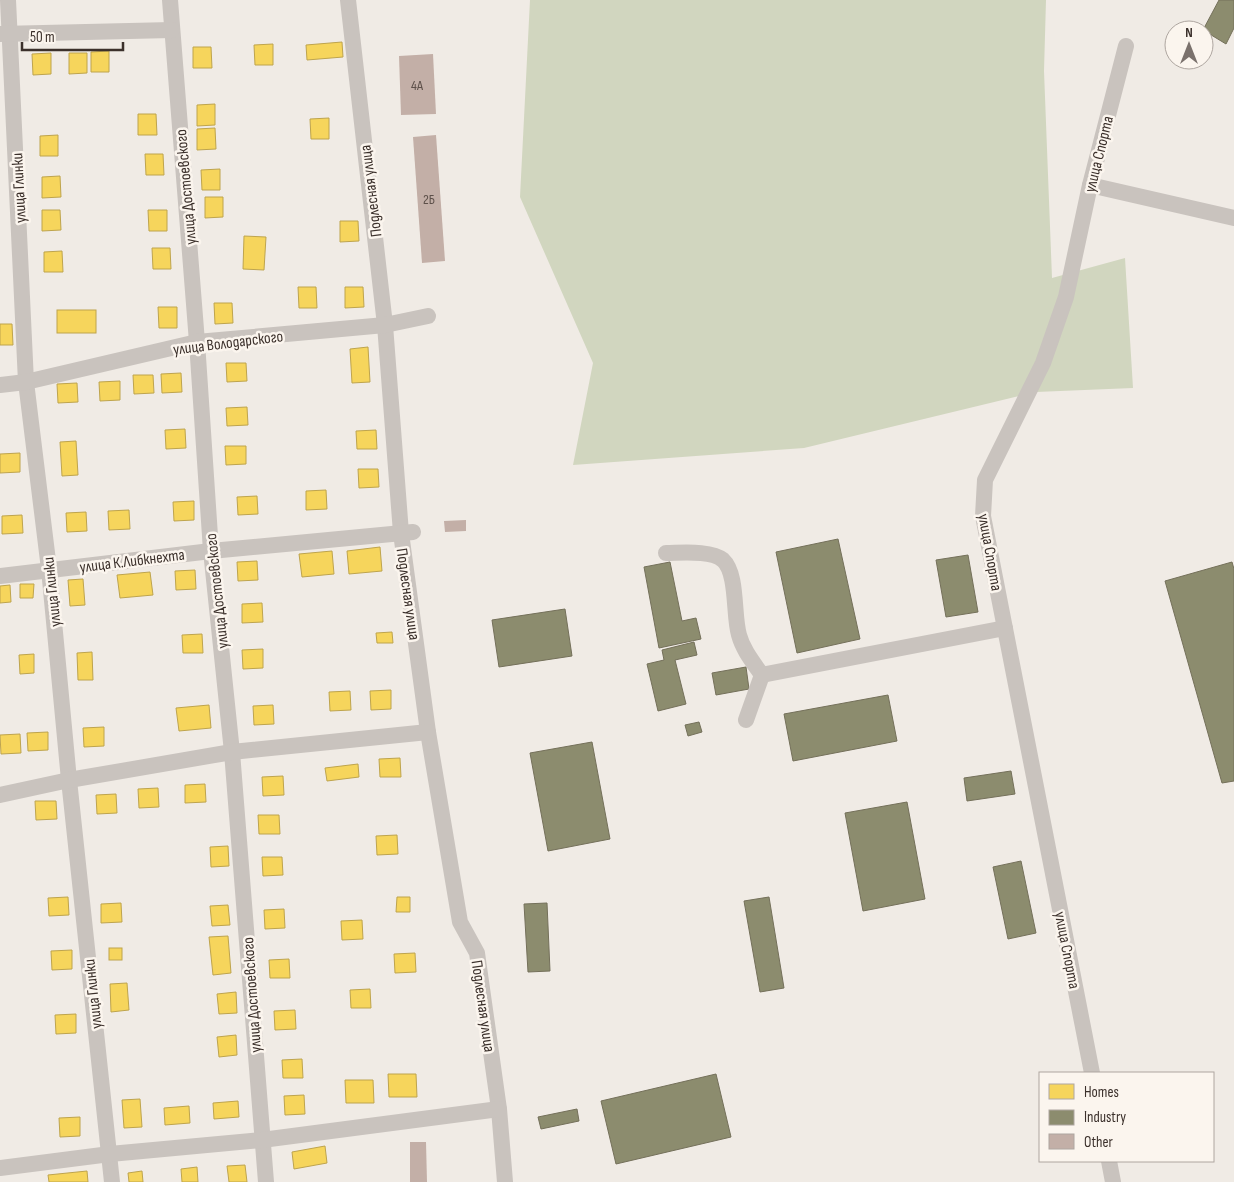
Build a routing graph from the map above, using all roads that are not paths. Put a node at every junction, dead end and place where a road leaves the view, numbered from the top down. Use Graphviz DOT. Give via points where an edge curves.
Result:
graph roads {
  1 [pos="8,0"];
  2 [pos="170,0"];
  3 [pos="348,0"];
  4 [pos="172,30"];
  5 [pos="5,33"];
  6 [pos="1126,46"];
  7 [pos="1090,185"];
  8 [pos="1234,218"];
  9 [pos="428,316"];
  10 [pos="386,325"];
  11 [pos="197,342"];
  12 [pos="26,382"];
  13 [pos="0,385"];
  14 [pos="407,532"];
  15 [pos="211,550"];
  16 [pos="666,553"];
  17 [pos="49,570"];
  18 [pos="0,576"];
  19 [pos="1005,628"];
  20 [pos="762,675"];
  21 [pos="746,720"];
  22 [pos="428,732"];
  23 [pos="232,752"];
  24 [pos="68,780"];
  25 [pos="0,794"];
  26 [pos="1092,1072"];
  27 [pos="499,1109"];
  28 [pos="262,1140"];
  29 [pos="110,1154"];
  30 [pos="1109,1162"];
  31 [pos="0,1168"];
  32 [pos="112,1182"];
  33 [pos="266,1182"];
  34 [pos="505,1182"];
  35 [pos="1113,1182"];
  1 -- 5 [label="street, улица Глинки"];
  2 -- 4 [label="street, улица Достоевского"];
  3 -- 10 [label="street, Подлесная улица"];
  4 -- 5 [label="street"];
  4 -- 11 [label="street, улица Достоевского"];
  5 -- 12 [label="street, улица Глинки"];
  6 -- 7 [label="street, улица Спорта"];
  7 -- 8 [label="street"];
  7 -- 19 [label="street, улица Спорта" via="1066,297 1043,363 985,480 983,516"];
  9 -- 10 [label="street, улица Володарского"];
  10 -- 11 [label="street, улица Володарского"];
  10 -- 14 [label="street, Подлесная улица"];
  11 -- 12 [label="street, улица Володарского"];
  11 -- 15 [label="street, улица Достоевского"];
  12 -- 13 [label="street, улица Володарского"];
  12 -- 17 [label="street, улица Глинки"];
  14 -- 15 [label="street, улица К.Либкнехта"];
  14 -- 22 [label="street, Подлесная улица"];
  15 -- 17 [label="street, улица К.Либкнехта"];
  15 -- 23 [label="street, улица Достоевского"];
  16 -- 20 [label="street" via="711,554 723,560 730,572 738,633"];
  17 -- 18 [label="street, улица К.Либкнехта"];
  17 -- 24 [label="street, улица Глинки"];
  19 -- 20 [label="street"];
  19 -- 26 [label="street, улица Спорта"];
  20 -- 21 [label="street"];
  22 -- 23 [label="street"];
  22 -- 27 [label="street, Подлесная улица" via="460,922 477,953"];
  23 -- 24 [label="street"];
  23 -- 28 [label="street, улица Достоевского"];
  24 -- 25 [label="street"];
  24 -- 29 [label="street, улица Глинки"];
  27 -- 28 [label="street"];
  27 -- 34 [label="street, Подлесная улица"];
  28 -- 29 [label="street"];
  28 -- 33 [label="street, улица Достоевского"];
  29 -- 31 [label="street"];
  29 -- 32 [label="street, улица Глинки"];
  30 -- 35 [label="street"];
}
